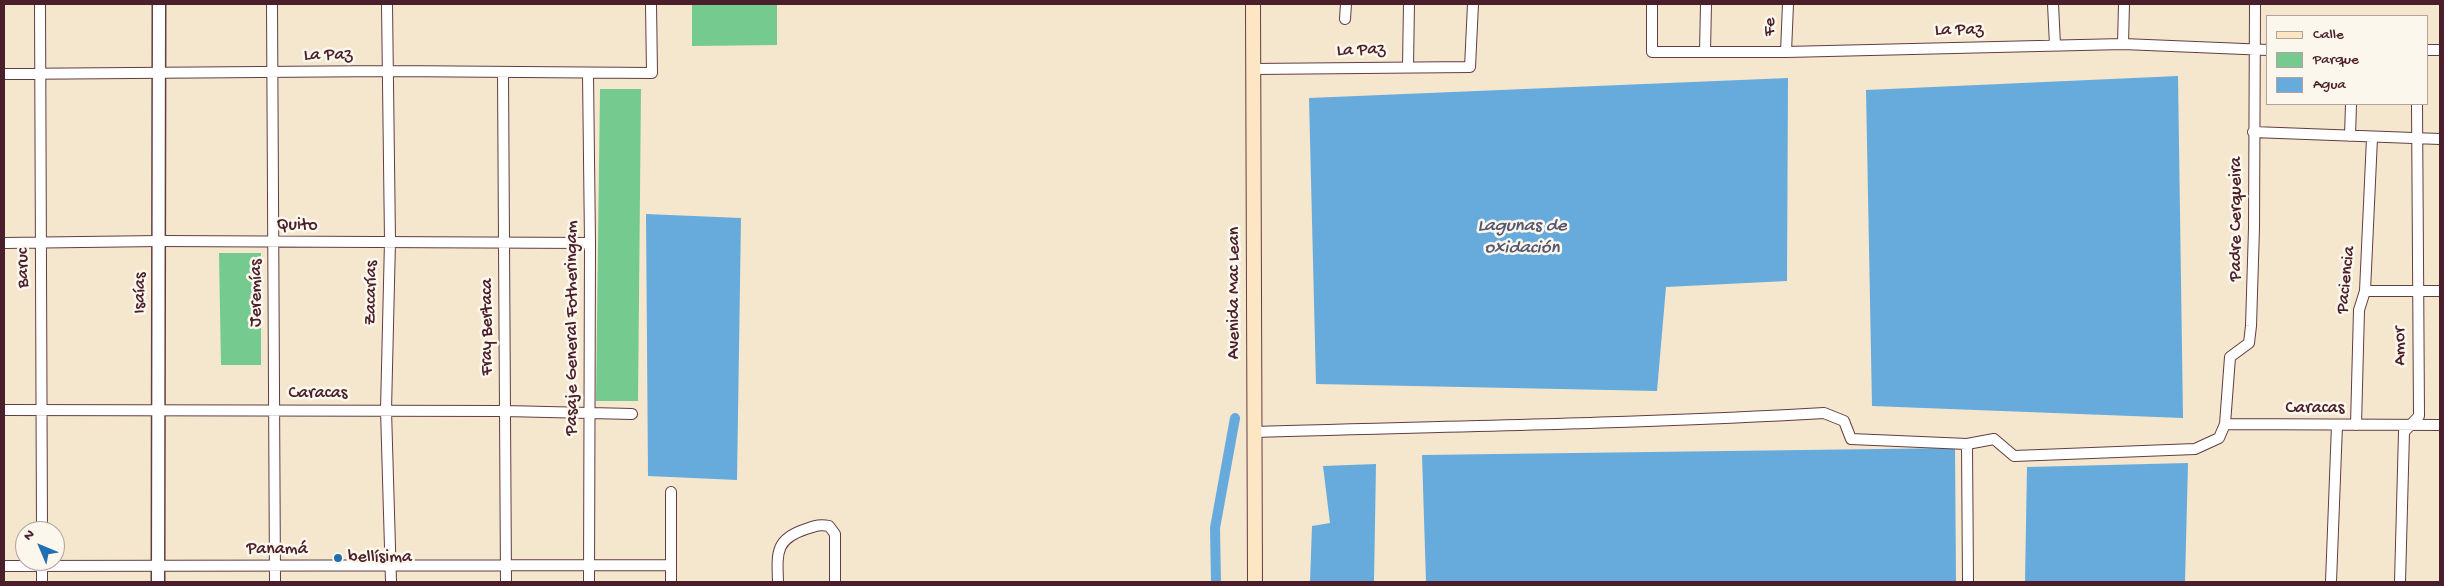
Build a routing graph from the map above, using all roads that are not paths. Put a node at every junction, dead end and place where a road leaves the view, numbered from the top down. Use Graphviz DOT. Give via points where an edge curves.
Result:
graph roads {
  1 [pos="40,4"];
  2 [pos="159,4"];
  3 [pos="272,4"];
  4 [pos="386,4"];
  5 [pos="651,4"];
  6 [pos="1253,4"];
  7 [pos="1346,4"];
  8 [pos="1409,4"];
  9 [pos="1473,4"];
  10 [pos="1652,4"];
  11 [pos="1706,4"];
  12 [pos="1788,4"];
  13 [pos="2053,4"];
  14 [pos="2124,4"];
  15 [pos="2255,4"];
  16 [pos="1345,19"];
  17 [pos="2123,44"];
  18 [pos="2055,45"];
  19 [pos="2255,50"];
  20 [pos="2266,50"];
  21 [pos="1706,52"];
  22 [pos="1786,52"];
  23 [pos="1408,66"];
  24 [pos="1253,69"];
  25 [pos="389,71"];
  26 [pos="503,72"];
  27 [pos="160,73"];
  28 [pos="4,74"];
  29 [pos="273,74"];
  30 [pos="588,74"];
  31 [pos="40,75"];
  32 [pos="2351,105"];
  33 [pos="2417,105"];
  34 [pos="2253,132"];
  35 [pos="2350,136"];
  36 [pos="2372,138"];
  37 [pos="2417,138"];
  38 [pos="2440,139"];
  39 [pos="160,241"];
  40 [pos="390,241"];
  41 [pos="274,242"];
  42 [pos="504,242"];
  43 [pos="4,243"];
  44 [pos="40,243"];
  45 [pos="590,243"];
  46 [pos="2365,291"];
  47 [pos="2416,291"];
  48 [pos="2440,291"];
  49 [pos="4,410"];
  50 [pos="42,410"];
  51 [pos="157,410"];
  52 [pos="386,410"];
  53 [pos="273,411"];
  54 [pos="504,411"];
  55 [pos="589,413"];
  56 [pos="632,414"];
  57 [pos="2225,424"];
  58 [pos="2337,425"];
  59 [pos="2356,425"];
  60 [pos="2411,425"];
  61 [pos="2440,425"];
  62 [pos="1255,432"];
  63 [pos="1967,444"];
  64 [pos="672,492"];
  65 [pos="42,521"];
  66 [pos="65,564"];
  67 [pos="589,564"];
  68 [pos="391,565"];
  69 [pos="671,565"];
  70 [pos="158,566"];
  71 [pos="275,566"];
  72 [pos="506,566"];
  73 [pos="158,582"];
  74 [pos="275,582"];
  75 [pos="390,582"];
  76 [pos="506,582"];
  77 [pos="589,582"];
  78 [pos="671,582"];
  79 [pos="778,582"];
  80 [pos="835,582"];
  81 [pos="1255,582"];
  82 [pos="1968,582"];
  83 [pos="2331,582"];
  84 [pos="2400,582"];
  1 -- 31 [label="street, Baruc"];
  2 -- 27 [label="street, Isaías"];
  3 -- 29 [label="street, Jeremías"];
  4 -- 25 [label="street, Zacarías"];
  5 -- 30 [label="street, La Paz" via="652,73"];
  6 -- 24 [label="main road, Avenida Mac Lean"];
  7 -- 16 [label="street"];
  8 -- 23 [label="street"];
  9 -- 23 [label="street, La Paz" via="1470,67"];
  10 -- 21 [label="street, La Paz" via="1652,52"];
  11 -- 21 [label="street"];
  12 -- 22 [label="street, Fe"];
  13 -- 18 [label="street"];
  14 -- 17 [label="street"];
  15 -- 19 [label="street, Padre Cerqueira"];
  17 -- 18 [label="street, La Paz"];
  17 -- 19 [label="street, La Paz"];
  18 -- 22 [label="street, La Paz"];
  19 -- 20 [label="street, La Paz"];
  19 -- 34 [label="street, Padre Cerqueira"];
  21 -- 22 [label="street, La Paz"];
  23 -- 24 [label="street, La Paz"];
  24 -- 62 [label="main road, Avenida Mac Lean"];
  25 -- 26 [label="street, La Paz"];
  25 -- 29 [label="street, La Paz"];
  25 -- 40 [label="street, Zacarías"];
  26 -- 30 [label="street, La Paz"];
  26 -- 42 [label="street, Fray Bertaca"];
  27 -- 29 [label="street, La Paz"];
  27 -- 31 [label="street, La Paz"];
  27 -- 39 [label="street, Isaías"];
  28 -- 31 [label="street, La Paz"];
  29 -- 41 [label="street, Jeremías"];
  30 -- 45 [label="street, Pasaje General Fotheringam"];
  31 -- 44 [label="street, Baruc"];
  32 -- 35 [label="street"];
  33 -- 37 [label="street, Amor"];
  34 -- 35 [label="street"];
  34 -- 57 [label="street, Padre Cerqueira" via="2251,326 2248,343 2230,357"];
  35 -- 36 [label="street"];
  36 -- 37 [label="street"];
  36 -- 46 [label="street, Paciencia"];
  37 -- 38 [label="street"];
  37 -- 47 [label="street, Amor"];
  39 -- 41 [label="street, Quito"];
  39 -- 44 [label="street, Quito"];
  39 -- 51 [label="street, Isaías"];
  40 -- 41 [label="street, Quito"];
  40 -- 42 [label="street, Quito"];
  40 -- 52 [label="street, Zacarías"];
  41 -- 53 [label="street, Jeremías"];
  42 -- 45 [label="street, Quito"];
  42 -- 54 [label="street, Fray Bertaca"];
  43 -- 44 [label="street, Quito"];
  44 -- 50 [label="street, Baruc"];
  45 -- 55 [label="street, Pasaje General Fotheringam"];
  46 -- 47 [label="street"];
  46 -- 59 [label="street, Paciencia" via="2359,310"];
  47 -- 48 [label="street"];
  47 -- 60 [label="street, Amor" via="2418,416"];
  49 -- 50 [label="street, Caracas"];
  50 -- 51 [label="street, Caracas"];
  50 -- 65 [label="street, Baruc"];
  51 -- 53 [label="street, Caracas"];
  51 -- 70 [label="street, Isaías"];
  52 -- 53 [label="street, Caracas"];
  52 -- 54 [label="street, Caracas"];
  52 -- 68 [label="street, Zacarías"];
  53 -- 71 [label="street, Jeremías"];
  54 -- 55 [label="street, Caracas"];
  54 -- 72 [label="street, Fray Bertaca"];
  55 -- 56 [label="street, Caracas"];
  55 -- 67 [label="street, Pasaje General Fotheringam"];
  57 -- 58 [label="street, Caracas"];
  57 -- 63 [label="street" via="2219,438 2202,448 2014,456 1994,439"];
  58 -- 59 [label="street, Caracas"];
  58 -- 83 [label="street"];
  59 -- 60 [label="street, Caracas"];
  60 -- 61 [label="street, Caracas"];
  60 -- 84 [label="street, Amor" via="2404,432"];
  62 -- 63 [label="street" via="1682,421 1824,413 1844,421 1851,438"];
  62 -- 81 [label="main road, Avenida Mac Lean"];
  63 -- 82 [label="street"];
  64 -- 69 [label="street"];
  66 -- 70 [label="street, Panamá"];
  67 -- 69 [label="street, Panamá"];
  67 -- 72 [label="street, Panamá"];
  67 -- 77 [label="street, Pasaje General Fotheringam"];
  68 -- 71 [label="street, Panamá"];
  68 -- 72 [label="street, Panamá"];
  68 -- 75 [label="street, Zacarías"];
  69 -- 78 [label="street"];
  70 -- 71 [label="street, Panamá"];
  70 -- 73 [label="street, Isaías"];
  71 -- 74 [label="street, Jeremías"];
  72 -- 76 [label="street, Fray Bertaca"];
  79 -- 80 [label="street" via="777,555 783,540 793,533 821,524 829,526 835,534"];
}
